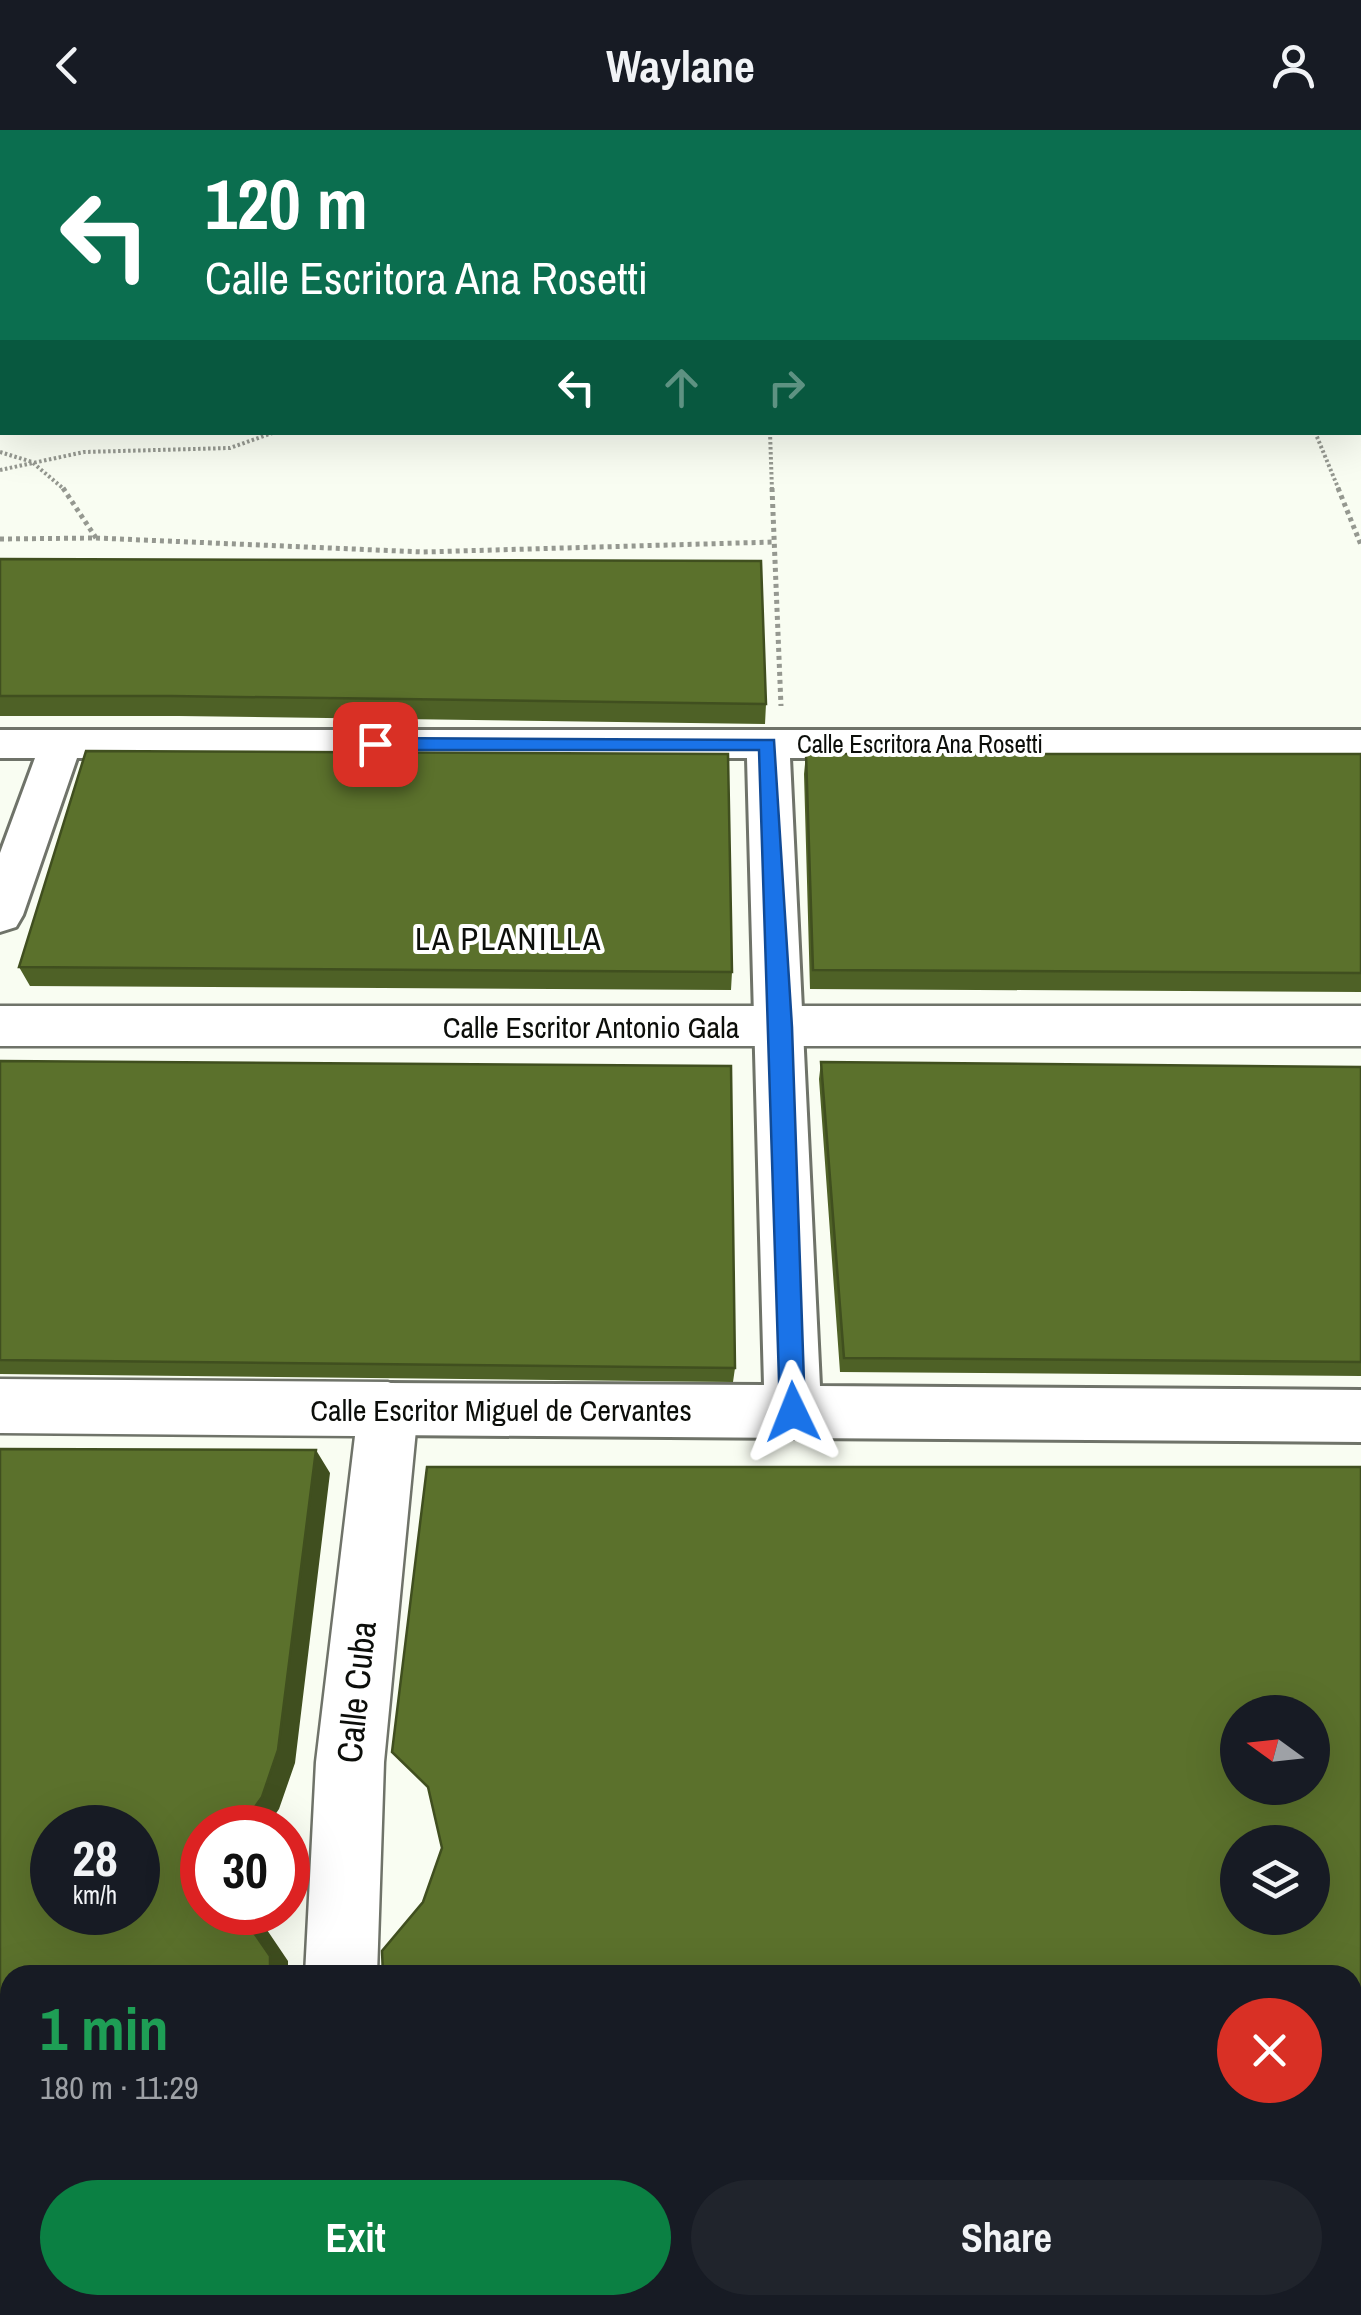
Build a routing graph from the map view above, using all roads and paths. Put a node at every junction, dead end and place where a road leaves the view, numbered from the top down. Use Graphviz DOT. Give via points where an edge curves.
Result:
graph roads {
  1 [pos="270,435"];
  2 [pos="770,435"];
  3 [pos="1316,435"];
  4 [pos="0,452"];
  5 [pos="36,463"];
  6 [pos="0,470"];
  7 [pos="96,538"];
  8 [pos="0,539"];
  9 [pos="774,542"];
  10 [pos="1361,545"];
  11 [pos="0,744"];
  12 [pos="60,744"];
  13 [pos="776,744"];
  14 [pos="1361,744"];
  15 [pos="0,915"];
  16 [pos="0,1026"];
  17 [pos="1361,1026"];
  18 [pos="782,1027"];
  19 [pos="0,1406"];
  20 [pos="388,1409"];
  21 [pos="793,1412"];
  22 [pos="1361,1416"];
  23 [pos="341,1965"];
  1 -- 5 [label="path" via="252,445 82,452"];
  2 -- 9 [label="path"];
  3 -- 10 [label="path"];
  4 -- 5 [label="path"];
  5 -- 6 [label="path"];
  5 -- 7 [label="path" via="76,501"];
  7 -- 8 [label="path"];
  7 -- 9 [label="path" via="423,552"];
  9 -- 13 [label="path"];
  11 -- 12 [label="street, Calle Escritora Ana Rosetti"];
  12 -- 13 [label="street, Calle Escritora Ana Rosetti"];
  12 -- 15 [label="street"];
  13 -- 14 [label="street, Calle Escritora Ana Rosetti"];
  13 -- 18 [label="street"];
  16 -- 18 [label="street, Calle Escritor Antonio Gala"];
  17 -- 18 [label="street, Calle Escritor Antonio Gala"];
  18 -- 21 [label="street"];
  19 -- 20 [label="street, Calle Escritor Miguel de Cervantes"];
  20 -- 21 [label="street, Calle Escritor Miguel de Cervantes"];
  20 -- 23 [label="street, Calle Cuba" via="348,1765"];
  21 -- 22 [label="street, Calle Escritor Miguel de Cervantes"];
}
